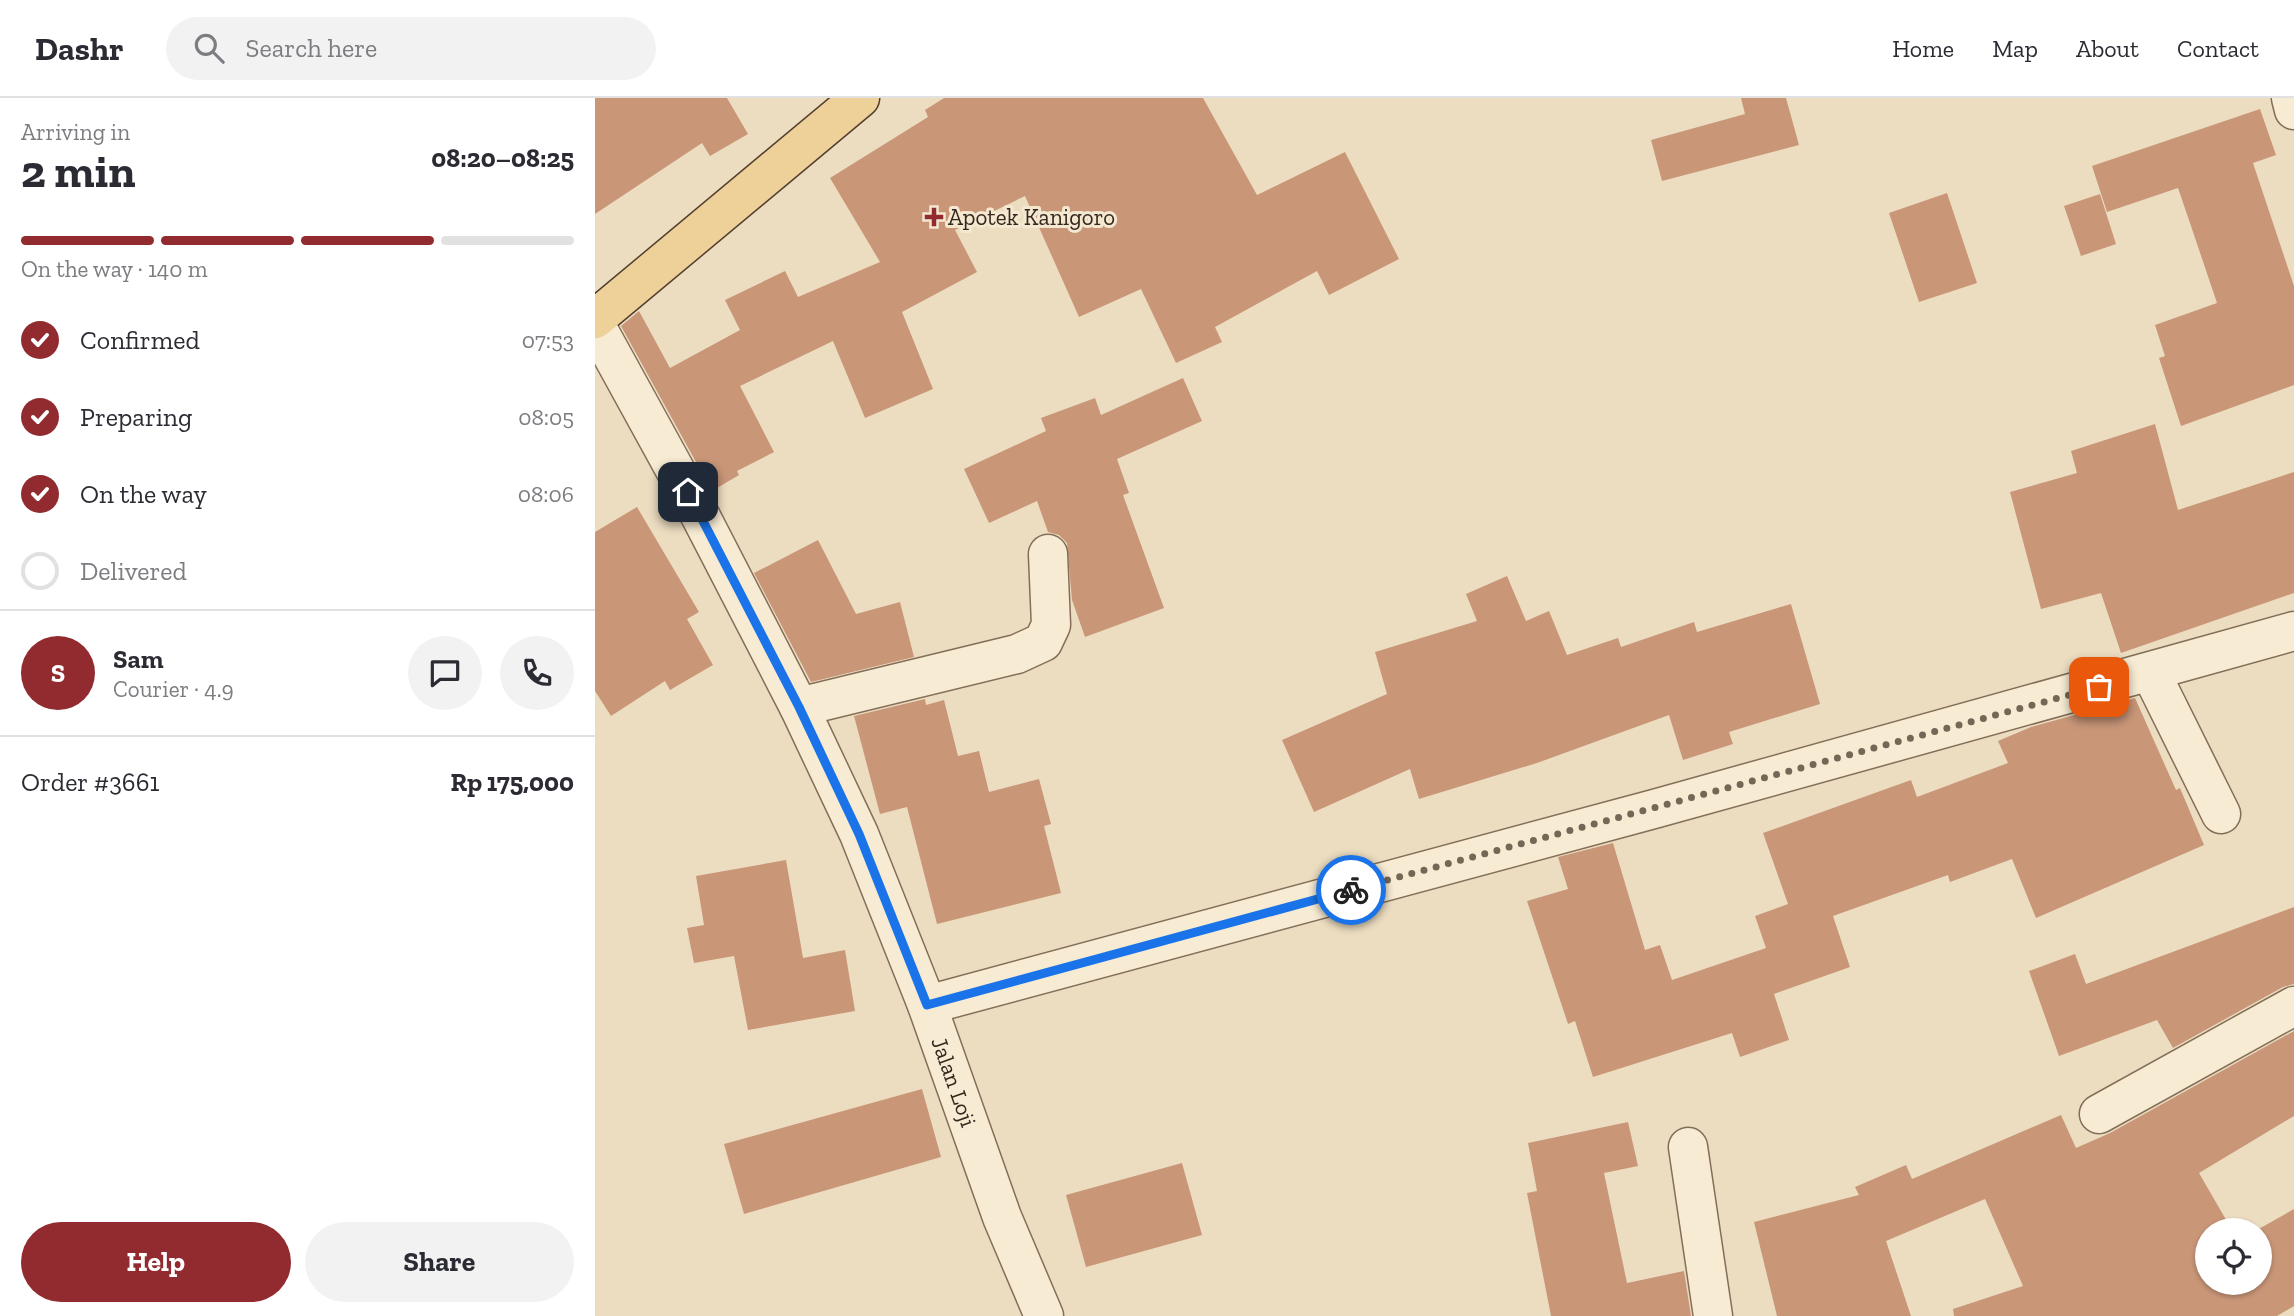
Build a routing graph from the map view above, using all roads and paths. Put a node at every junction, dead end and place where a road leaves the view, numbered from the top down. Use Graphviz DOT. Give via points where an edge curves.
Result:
graph roads {
  1 [pos="860,98"];
  2 [pos="2291,98"];
  3 [pos="2294,110"];
  4 [pos="595,321"];
  5 [pos="1048,554"];
  6 [pos="2294,631"];
  7 [pos="2151,673"];
  8 [pos="799,707"];
  9 [pos="2221,814"];
  10 [pos="927,1005"];
  11 [pos="2294,1006"];
  12 [pos="2099,1114"];
  13 [pos="1688,1147"];
  14 [pos="1044,1316"];
  15 [pos="1713,1316"];
  1 -- 4 [label="main road"];
  2 -- 3 [label="street"];
  4 -- 8 [label="street, Jalan Loji"];
  5 -- 8 [label="street" via="1051,625 1043,642 1017,654"];
  6 -- 7 [label="street"];
  7 -- 9 [label="street"];
  7 -- 10 [label="street"];
  8 -- 10 [label="street, Jalan Loji" via="859,834"];
  10 -- 14 [label="street, Jalan Loji" via="1002,1217"];
  11 -- 12 [label="street"];
  13 -- 15 [label="street"];
}
